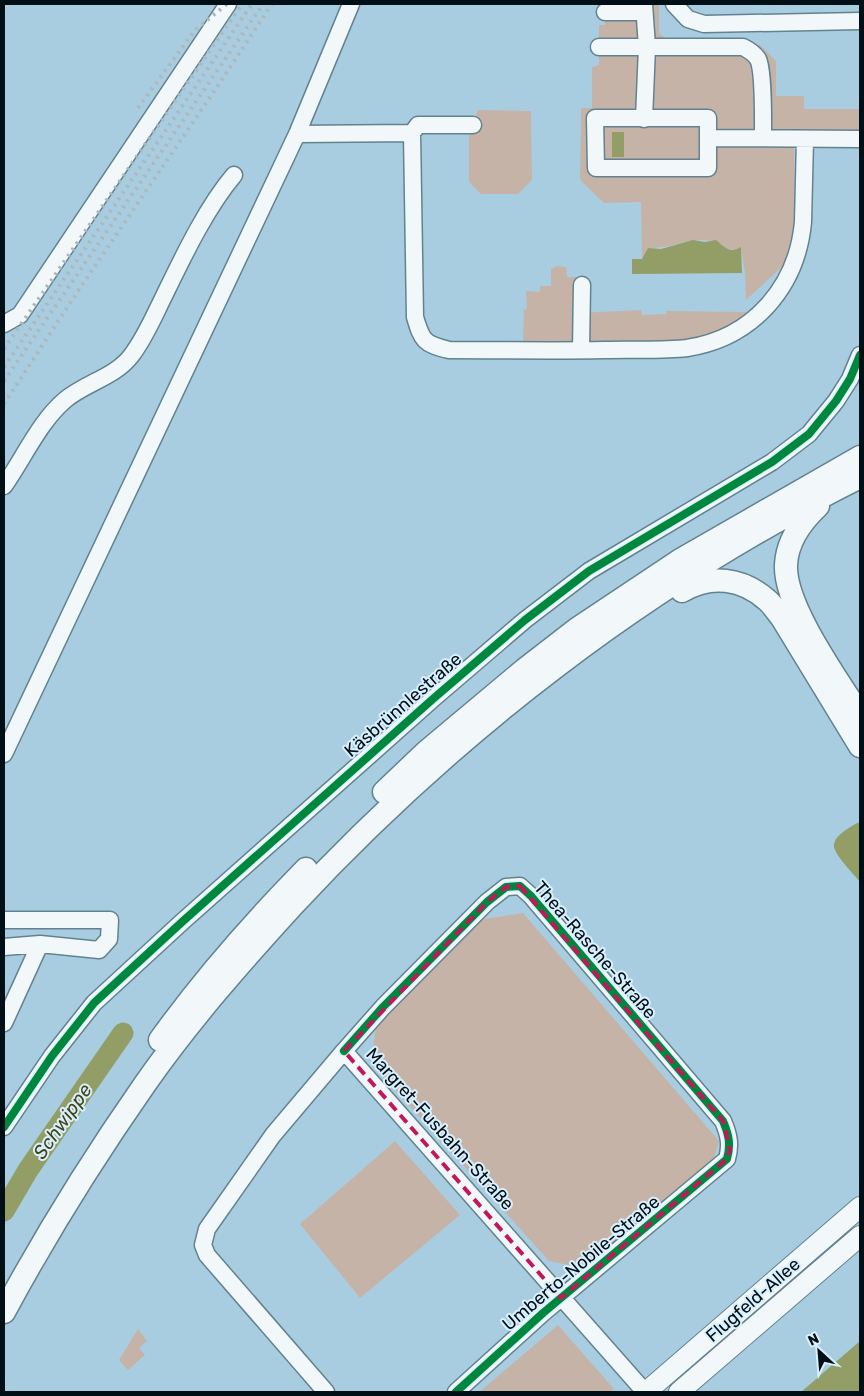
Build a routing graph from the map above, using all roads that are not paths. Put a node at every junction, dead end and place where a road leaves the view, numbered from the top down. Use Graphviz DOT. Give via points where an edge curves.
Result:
graph roads {
  1 [pos="228,4"];
  2 [pos="351,4"];
  3 [pos="674,4"];
  4 [pos="644,8"];
  5 [pos="605,12"];
  6 [pos="860,21"];
  7 [pos="599,47"];
  8 [pos="647,47"];
  9 [pos="644,119"];
  10 [pos="473,125"];
  11 [pos="412,133"];
  12 [pos="297,134"];
  13 [pos="708,138"];
  14 [pos="763,138"];
  15 [pos="804,139"];
  16 [pos="860,139"];
  17 [pos="234,175"];
  18 [pos="582,285"];
  19 [pos="4,324"];
  20 [pos="581,350"];
  21 [pos="860,355"];
  22 [pos="860,448"];
  23 [pos="860,457"];
  24 [pos="9,474"];
  25 [pos="852,481"];
  26 [pos="801,490"];
  27 [pos="565,659"];
  28 [pos="860,715"];
  29 [pos="860,746"];
  30 [pos="4,754"];
  31 [pos="4,920"];
  32 [pos="40,944"];
  33 [pos="4,947"];
  34 [pos="4,1023"];
  35 [pos="344,1051"];
  36 [pos="4,1127"];
  37 [pos="727,1159"];
  38 [pos="860,1208"];
  39 [pos="860,1236"];
  40 [pos="4,1282"];
  41 [pos="561,1298"];
  42 [pos="4,1312"];
  43 [pos="688,1356"];
  44 [pos="703,1371"];
  45 [pos="326,1392"];
  46 [pos="456,1392"];
  47 [pos="646,1392"];
  48 [pos="679,1392"];
  1 -- 19 [label="street" via="20,315"];
  2 -- 12 [label="street"];
  3 -- 6 [label="street" via="688,19 704,24"];
  4 -- 5 [label="street"];
  4 -- 8 [label="street"];
  7 -- 8 [label="street"];
  8 -- 9 [label="street"];
  8 -- 14 [label="street" via="743,47 754,54 760,67"];
  9 -- 13 [label="street" via="708,118"];
  9 -- 13 [label="street" via="595,118 596,168 708,168"];
  10 -- 11 [label="street" via="418,125"];
  11 -- 12 [label="street"];
  11 -- 20 [label="street" via="415,317 421,338 434,347 449,350"];
  12 -- 30 [label="street"];
  13 -- 14 [label="street"];
  14 -- 15 [label="street"];
  15 -- 16 [label="street"];
  15 -- 20 [label="street" via="802,235 794,264 781,288 760,314 746,326 707,344 686,348"];
  17 -- 24 [label="street" via="218,194 152,322 130,356 119,367 64,401 46,420"];
  18 -- 20 [label="street"];
  21 -- 36 [label="street, Käsbrünnlestraße" via="836,402 809,434 772,462 589,571 525,620 219,888 94,1003 52,1056"];
  22 -- 26 [label="highway"];
  23 -- 26 [label="highway"];
  25 -- 27 [label="highway" via="690,574"];
  25 -- 28 [label="highway" via="802,521 788,553 786,580 805,626"];
  26 -- 40 [label="highway" via="682,559 551,648 426,752 356,819 284,892 180,1013 87,1143"];
  27 -- 29 [label="highway" via="693,585 713,580 732,582 767,600 782,618"];
  27 -- 42 [label="highway" via="475,732 380,817 339,856 232,974 146,1082 104,1144 64,1206"];
  31 -- 32 [label="street" via="110,920 109,939 100,950"];
  32 -- 33 [label="street"];
  32 -- 34 [label="street"];
  35 -- 37 [label="street, Thea-Rasche-Straße" via="487,902 506,887 520,886 723,1122 729,1134"];
  35 -- 41 [label="street, Margret-Fusbahn-Straße"];
  35 -- 45 [label="street, Margret-Fusbahn-Straße" via="273,1135 207,1229 203,1245 207,1255"];
  37 -- 41 [label="street, Umberto-Nobile-Straße"];
  38 -- 43 [label="main road, Flugfeld-Allee"];
  39 -- 44 [label="main road, Flugfeld-Allee"];
  41 -- 46 [label="street, Umberto-Nobile-Straße"];
  41 -- 47 [label="street, Margret-Fusbahn-Straße"];
  43 -- 44 [label="main road" via="693,1370"];
  43 -- 47 [label="main road, Flugfeld-Allee"];
  44 -- 48 [label="main road, Flugfeld-Allee"];
}
